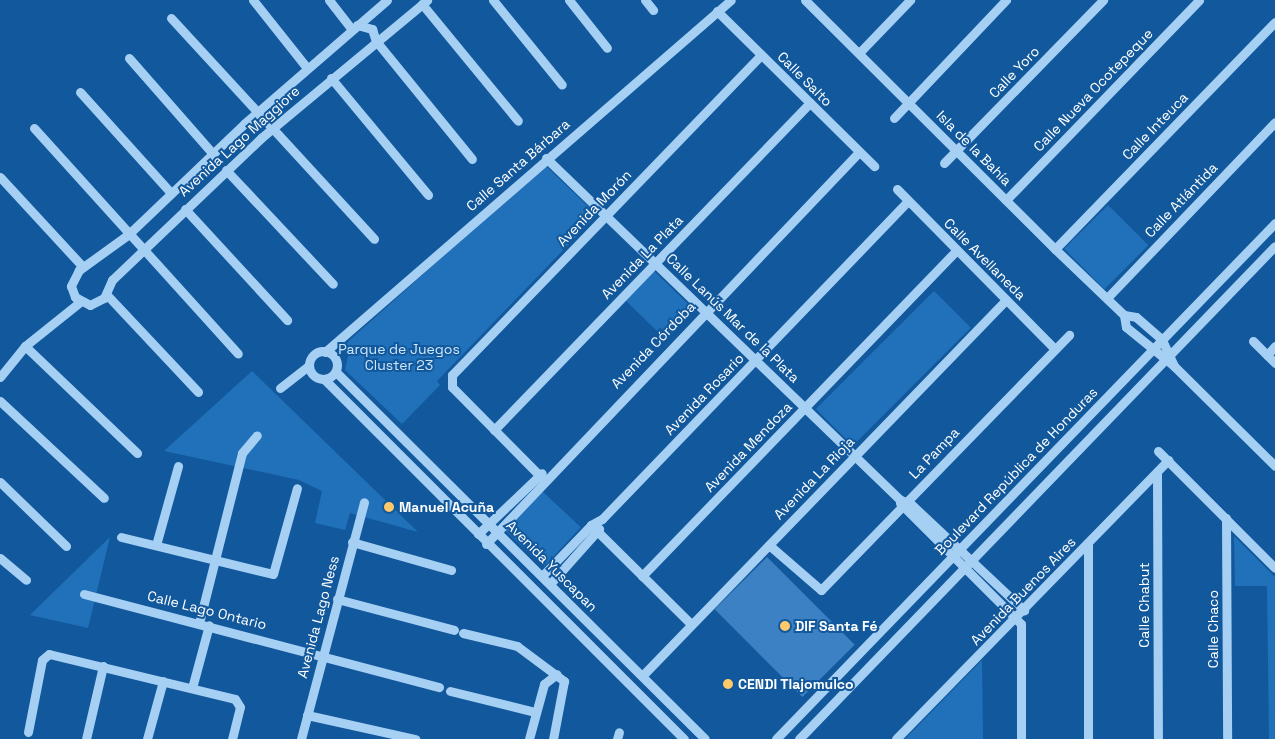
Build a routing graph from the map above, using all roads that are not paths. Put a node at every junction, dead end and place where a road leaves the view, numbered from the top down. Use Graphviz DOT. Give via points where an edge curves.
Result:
graph roads {
  1 [pos="253,0"];
  2 [pos="329,0"];
  3 [pos="388,0"];
  4 [pos="493,0"];
  5 [pos="569,0"];
  6 [pos="645,0"];
  7 [pos="731,0"];
  8 [pos="910,0"];
  9 [pos="1006,0"];
  10 [pos="1103,0"];
  11 [pos="1199,0"];
  12 [pos="425,2"];
  13 [pos="810,2"];
  14 [pos="653,10"];
  15 [pos="718,11"];
  16 [pos="170,18"];
  17 [pos="1275,22"];
  18 [pos="354,27"];
  19 [pos="376,42"];
  20 [pos="607,48"];
  21 [pos="858,53"];
  22 [pos="761,55"];
  23 [pos="129,58"];
  24 [pos="307,68"];
  25 [pos="331,78"];
  26 [pos="562,85"];
  27 [pos="80,92"];
  28 [pos="907,102"];
  29 [pos="810,103"];
  30 [pos="257,113"];
  31 [pos="894,118"];
  32 [pos="518,121"];
  33 [pos="1275,122"];
  34 [pos="34,128"];
  35 [pos="272,128"];
  36 [pos="956,150"];
  37 [pos="858,152"];
  38 [pos="213,154"];
  39 [pos="546,158"];
  40 [pos="472,159"];
  41 [pos="944,163"];
  42 [pos="874,166"];
  43 [pos="226,170"];
  44 [pos="0,177"];
  45 [pos="897,189"];
  46 [pos="171,194"];
  47 [pos="428,195"];
  48 [pos="1006,200"];
  49 [pos="908,201"];
  50 [pos="186,209"];
  51 [pos="606,215"];
  52 [pos="1275,223"];
  53 [pos="129,234"];
  54 [pos="374,239"];
  55 [pos="1275,246"];
  56 [pos="1055,249"];
  57 [pos="143,250"];
  58 [pos="957,250"];
  59 [pos="656,263"];
  60 [pos="83,267"];
  61 [pos="333,284"];
  62 [pos="107,295"];
  63 [pos="1107,298"];
  64 [pos="1006,300"];
  65 [pos="80,302"];
  66 [pos="705,310"];
  67 [pos="1124,315"];
  68 [pos="287,320"];
  69 [pos="1069,335"];
  70 [pos="1162,340"];
  71 [pos="1253,341"];
  72 [pos="25,346"];
  73 [pos="1275,346"];
  74 [pos="1056,349"];
  75 [pos="325,352"];
  76 [pos="1151,352"];
  77 [pos="238,354"];
  78 [pos="1267,355"];
  79 [pos="1166,358"];
  80 [pos="756,360"];
  81 [pos="1275,363"];
  82 [pos="310,365"];
  83 [pos="336,372"];
  84 [pos="0,377"];
  85 [pos="324,379"];
  86 [pos="280,388"];
  87 [pos="198,392"];
  88 [pos="0,400"];
  89 [pos="805,408"];
  90 [pos="494,430"];
  91 [pos="257,435"];
  92 [pos="1158,451"];
  93 [pos="137,453"];
  94 [pos="855,456"];
  95 [pos="1168,460"];
  96 [pos="178,466"];
  97 [pos="1275,466"];
  98 [pos="552,472"];
  99 [pos="1157,472"];
  100 [pos="538,473"];
  101 [pos="546,481"];
  102 [pos="0,482"];
  103 [pos="297,488"];
  104 [pos="104,498"];
  105 [pos="364,502"];
  106 [pos="902,502"];
  107 [pos="1226,518"];
  108 [pos="602,519"];
  109 [pos="490,524"];
  110 [pos="591,525"];
  111 [pos="498,532"];
  112 [pos="598,532"];
  113 [pos="478,534"];
  114 [pos="121,537"];
  115 [pos="352,542"];
  116 [pos="1088,543"];
  117 [pos="486,544"];
  118 [pos="156,545"];
  119 [pos="769,545"];
  120 [pos="66,546"];
  121 [pos="959,549"];
  122 [pos="951,557"];
  123 [pos="0,558"];
  124 [pos="215,560"];
  125 [pos="971,561"];
  126 [pos="963,568"];
  127 [pos="1275,568"];
  128 [pos="451,570"];
  129 [pos="542,576"];
  130 [pos="642,576"];
  131 [pos="26,580"];
  132 [pos="550,584"];
  133 [pos="84,594"];
  134 [pos="337,599"];
  135 [pos="1024,610"];
  136 [pos="1015,618"];
  137 [pos="204,624"];
  138 [pos="691,624"];
  139 [pos="454,630"];
  140 [pos="463,633"];
  141 [pos="323,654"];
  142 [pos="103,666"];
  143 [pos="557,674"];
  144 [pos="642,676"];
  145 [pos="163,681"];
  146 [pos="439,686"];
  147 [pos="192,688"];
  148 [pos="450,691"];
  149 [pos="535,712"];
  150 [pos="307,715"];
  151 [pos="28,732"];
  152 [pos="86,739"];
  153 [pos="147,739"];
  154 [pos="232,739"];
  155 [pos="301,739"];
  156 [pos="415,739"];
  157 [pos="528,739"];
  158 [pos="553,739"];
  159 [pos="684,739"];
  160 [pos="705,739"];
  161 [pos="776,739"];
  162 [pos="799,739"];
  163 [pos="896,739"];
  164 [pos="1021,739"];
  165 [pos="1088,739"];
  166 [pos="1158,739"];
  167 [pos="1227,739"];
  1 -- 24 [label="street"];
  2 -- 18 [label="street"];
  3 -- 18 [label="street, Avenida Lago Maggiore"];
  4 -- 26 [label="street"];
  5 -- 20 [label="street"];
  6 -- 14 [label="street"];
  7 -- 15 [label="street, Calle Santa Bárbara"];
  8 -- 21 [label="street"];
  9 -- 28 [label="street"];
  10 -- 36 [label="street, Calle Yoro"];
  11 -- 48 [label="street, Calle Nueva Ocotepeque"];
  12 -- 19 [label="street, Avenida Lago Maggiore"];
  12 -- 32 [label="street"];
  13 -- 21 [label="street, Isla de la Bahía"];
  15 -- 22 [label="street, Calle Salto"];
  15 -- 39 [label="street, Calle Santa Bárbara"];
  16 -- 30 [label="street"];
  17 -- 56 [label="street, Calle Inteuca"];
  18 -- 19 [label="street" via="372,29"];
  18 -- 24 [label="street, Avenida Lago Maggiore"];
  19 -- 25 [label="street, Avenida Lago Maggiore"];
  19 -- 40 [label="street"];
  21 -- 28 [label="street, Isla de la Bahía"];
  22 -- 29 [label="street, Calle Salto"];
  22 -- 51 [label="street, Avenida Morón"];
  23 -- 38 [label="street"];
  24 -- 30 [label="street, Avenida Lago Maggiore"];
  25 -- 35 [label="street, Avenida Lago Maggiore"];
  25 -- 47 [label="street"];
  27 -- 46 [label="street"];
  28 -- 31 [label="street"];
  28 -- 36 [label="street, Isla de la Bahía"];
  29 -- 37 [label="street, Calle Salto"];
  29 -- 59 [label="street, Avenida La Plata"];
  30 -- 35 [label="street"];
  30 -- 38 [label="street, Avenida Lago Maggiore"];
  33 -- 63 [label="street, Calle Atlántida"];
  34 -- 53 [label="street"];
  35 -- 43 [label="street, Avenida Lago Maggiore"];
  35 -- 54 [label="street"];
  36 -- 41 [label="street, Calle Yoro"];
  36 -- 48 [label="street, Isla de la Bahía"];
  37 -- 42 [label="street, Calle Salto"];
  37 -- 66 [label="street, Avenida Córdoba"];
  38 -- 46 [label="street, Avenida Lago Maggiore"];
  39 -- 51 [label="street, Calle Lanús Mar de la Plata"];
  39 -- 75 [label="street, Calle Santa Bárbara"];
  43 -- 50 [label="street, Avenida Lago Maggiore"];
  43 -- 61 [label="street"];
  44 -- 60 [label="street"];
  45 -- 49 [label="street, Calle Avellaneda"];
  46 -- 53 [label="street, Avenida Lago Maggiore"];
  48 -- 56 [label="street, Isla de la Bahía"];
  49 -- 58 [label="street, Calle Avellaneda"];
  49 -- 80 [label="street, Avenida Rosario"];
  50 -- 57 [label="street, Avenida Lago Maggiore"];
  50 -- 68 [label="street"];
  51 -- 59 [label="street, Calle Lanús Mar de la Plata"];
  51 -- 90 [label="street, Avenida Morón" via="452,375 450,382"];
  52 -- 70 [label="street, Boulevard República de Honduras"];
  53 -- 57 [label="street"];
  53 -- 60 [label="street, Avenida Lago Maggiore"];
  55 -- 79 [label="street"];
  56 -- 63 [label="street, Isla de la Bahía"];
  57 -- 62 [label="street, Avenida Lago Maggiore" via="112,280"];
  57 -- 77 [label="street"];
  58 -- 64 [label="street, Calle Avellaneda"];
  58 -- 89 [label="street, Avenida Mendoza"];
  59 -- 66 [label="street, Calle Lanús Mar de la Plata"];
  59 -- 90 [label="street, Avenida La Plata"];
  60 -- 65 [label="street, Avenida Lago Maggiore" via="71,286"];
  62 -- 65 [label="street" via="98,303"];
  62 -- 87 [label="street"];
  63 -- 67 [label="street, Isla de la Bahía"];
  64 -- 74 [label="street, Calle Avellaneda"];
  64 -- 94 [label="street, Avenida La Rioja"];
  65 -- 72 [label="street"];
  66 -- 80 [label="street, Calle Lanús Mar de la Plata"];
  66 -- 98 [label="street, Avenida Córdoba"];
  67 -- 70 [label="street, Isla de la Bahía" via="1136,317"];
  67 -- 76 [label="street, Isla de la Bahía" via="1126,327"];
  69 -- 74 [label="street, La Pampa"];
  70 -- 76 [label="street, Boulevard República de Honduras"];
  70 -- 79 [label="street, Isla de la Bahía"];
  71 -- 78 [label="street"];
  72 -- 84 [label="street"];
  72 -- 93 [label="street"];
  73 -- 78 [label="street"];
  74 -- 106 [label="street, La Pampa"];
  75 -- 82 [label="street" via="316,354"];
  75 -- 83 [label="street" via="336,359"];
  76 -- 79 [label="street, Isla de la Bahía"];
  76 -- 121 [label="street, Boulevard República de Honduras"];
  78 -- 81 [label="street"];
  79 -- 97 [label="street, Isla de la Bahía"];
  79 -- 125 [label="street"];
  80 -- 89 [label="street, Calle Lanús Mar de la Plata"];
  80 -- 108 [label="street, Avenida Rosario"];
  82 -- 85 [label="street" via="315,377"];
  82 -- 86 [label="street"];
  83 -- 85 [label="street"];
  83 -- 109 [label="street, Avenida Yuscapan"];
  85 -- 113 [label="street"];
  88 -- 104 [label="street"];
  89 -- 94 [label="street, Calle Lanús Mar de la Plata"];
  89 -- 130 [label="street, Avenida Mendoza"];
  90 -- 100 [label="street"];
  91 -- 124 [label="street" via="242,453"];
  92 -- 95 [label="street"];
  94 -- 106 [label="street, Calle Lanús Mar de la Plata"];
  94 -- 119 [label="street, Avenida La Rioja"];
  95 -- 99 [label="street, Avenida Buenos Aires"];
  95 -- 107 [label="street"];
  96 -- 118 [label="street"];
  98 -- 100 [label="street"];
  98 -- 101 [label="street, Avenida Córdoba"];
  99 -- 116 [label="street, Avenida Buenos Aires"];
  99 -- 166 [label="street, Calle Chabut"];
  100 -- 101 [label="street"];
  100 -- 109 [label="street"];
  101 -- 111 [label="street, Avenida Córdoba"];
  102 -- 120 [label="street"];
  103 -- 124 [label="street" via="274,574"];
  105 -- 115 [label="street, Avenida Lago Ness"];
  106 -- 119 [label="street, La Pampa" via="821,590"];
  106 -- 121 [label="street, Calle Lanús Mar de la Plata"];
  106 -- 122 [label="street, Calle Lanús Mar de la Plata"];
  107 -- 127 [label="street"];
  107 -- 167 [label="street, Calle Chaco"];
  108 -- 110 [label="street, Avenida Rosario"];
  108 -- 112 [label="street, Avenida Rosario"];
  109 -- 111 [label="street, Avenida Yuscapan"];
  109 -- 113 [label="street"];
  110 -- 112 [label="street"];
  110 -- 129 [label="street, Avenida Rosario"];
  111 -- 117 [label="street, Avenida Córdoba"];
  111 -- 129 [label="street, Avenida Yuscapan"];
  112 -- 130 [label="street"];
  112 -- 132 [label="street, Avenida Rosario"];
  113 -- 117 [label="street"];
  114 -- 118 [label="street"];
  115 -- 128 [label="street"];
  115 -- 134 [label="street, Avenida Lago Ness"];
  116 -- 135 [label="street, Avenida Buenos Aires"];
  116 -- 165 [label="street"];
  117 -- 159 [label="street"];
  118 -- 124 [label="street"];
  119 -- 138 [label="street, Avenida La Rioja"];
  121 -- 122 [label="street, Boulevard República de Honduras"];
  121 -- 125 [label="street, Calle Lanús Mar de la Plata"];
  122 -- 126 [label="street, Calle Lanús Mar de la Plata"];
  122 -- 161 [label="street, Boulevard República de Honduras"];
  123 -- 131 [label="street"];
  124 -- 137 [label="street"];
  125 -- 126 [label="street"];
  125 -- 135 [label="street, Calle Lanús Mar de la Plata"];
  126 -- 136 [label="street, Calle Lanús Mar de la Plata"];
  126 -- 162 [label="street"];
  129 -- 132 [label="street, Avenida Yuscapan"];
  130 -- 138 [label="street"];
  132 -- 144 [label="street, Avenida Yuscapan"];
  133 -- 137 [label="street, Calle Lago Ontario"];
  134 -- 139 [label="street"];
  134 -- 141 [label="street, Avenida Lago Ness"];
  135 -- 136 [label="street, Avenida Buenos Aires"];
  136 -- 163 [label="street, Avenida Buenos Aires"];
  136 -- 164 [label="street, Calle Lanús Mar de la Plata" via="1023,632"];
  137 -- 141 [label="street, Calle Lago Ontario"];
  137 -- 147 [label="street"];
  138 -- 144 [label="street, Avenida La Rioja"];
  140 -- 143 [label="street" via="517,646"];
  141 -- 146 [label="street, Calle Lago Ontario"];
  141 -- 150 [label="street, Avenida Lago Ness"];
  142 -- 145 [label="street"];
  142 -- 151 [label="street" via="45,655"];
  142 -- 152 [label="street"];
  143 -- 149 [label="street" via="544,684"];
  143 -- 158 [label="street" via="566,686"];
  144 -- 160 [label="street, Avenida Yuscapan"];
  145 -- 147 [label="street"];
  145 -- 153 [label="street"];
  147 -- 154 [label="street" via="239,702"];
  148 -- 149 [label="street"];
  149 -- 157 [label="street"];
  150 -- 155 [label="street, Avenida Lago Ness"];
  150 -- 156 [label="street"];
}
